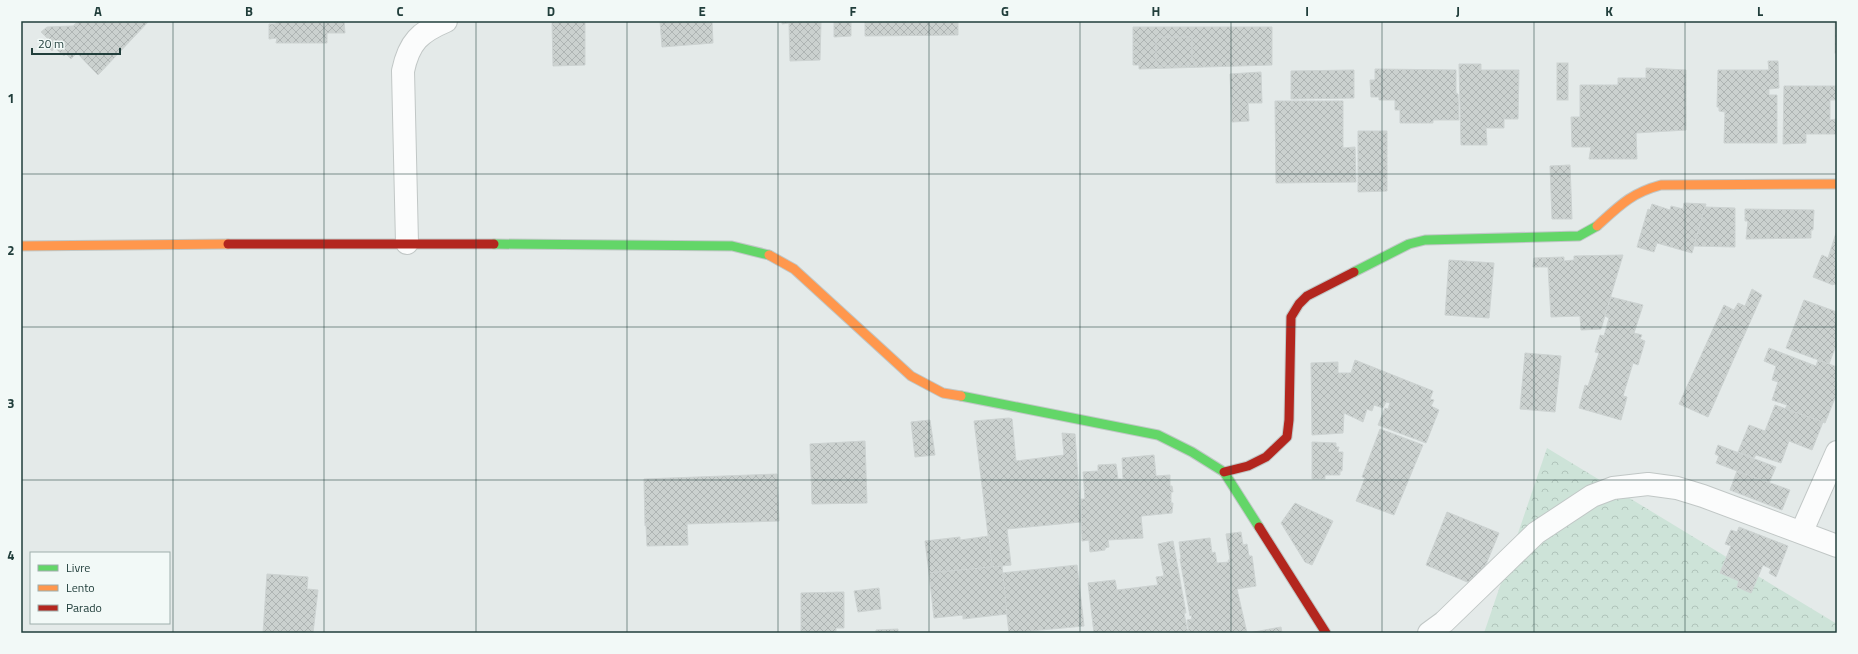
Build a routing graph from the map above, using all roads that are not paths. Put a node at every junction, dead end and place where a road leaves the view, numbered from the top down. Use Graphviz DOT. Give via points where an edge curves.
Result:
graph roads {
  1 [pos="446,21"];
  2 [pos="1837,184"];
  3 [pos="407,243"];
  4 [pos="21,246"];
  5 [pos="1837,452"];
  6 [pos="1224,472"];
  7 [pos="1802,531"];
  8 [pos="1837,546"];
  9 [pos="1326,633"];
  10 [pos="1429,633"];
  1 -- 3 [label="street" via="422,33 410,49 403,70"];
  2 -- 6 [label="street" via="1660,185 1630,197 1595,228 1579,236 1425,240 1409,244 1313,293 1299,304 1291,317 1289,420 1286,437 1266,457 1248,466"];
  3 -- 4 [label="street"];
  3 -- 6 [label="street" via="732,246 769,255 794,269 911,376 943,393 1158,435 1190,449"];
  5 -- 7 [label="street"];
  6 -- 9 [label="street"];
  7 -- 8 [label="street"];
  7 -- 10 [label="street" via="1677,488 1648,484 1613,488 1592,496 1536,533 1444,622"];
}
